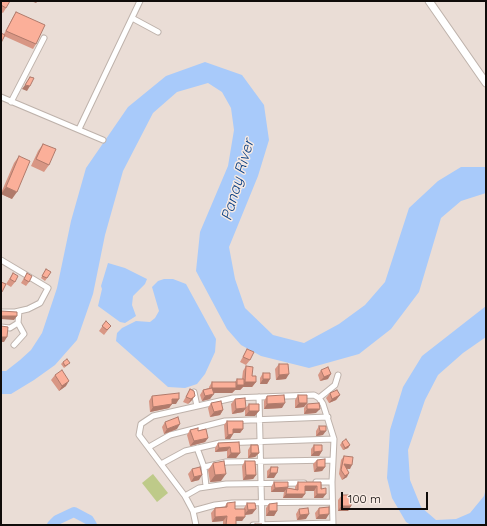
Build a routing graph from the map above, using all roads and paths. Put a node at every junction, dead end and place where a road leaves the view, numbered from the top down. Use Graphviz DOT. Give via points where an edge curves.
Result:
graph roads {
  1 [pos="140,1"];
  2 [pos="429,1"];
  3 [pos="132,18"];
  4 [pos="158,32"];
  5 [pos="44,38"];
  6 [pos="486,83"];
  7 [pos="1,97"];
  8 [pos="11,102"];
  9 [pos="79,129"];
  10 [pos="103,140"];
  11 [pos="1,260"];
  12 [pos="19,311"];
  13 [pos="1,312"];
  14 [pos="18,323"];
  15 [pos="1,327"];
  16 [pos="14,345"];
  17 [pos="338,375"];
  18 [pos="194,392"];
  19 [pos="259,397"];
  20 [pos="319,398"];
  21 [pos="197,406"];
  22 [pos="328,417"];
  23 [pos="260,420"];
  24 [pos="334,439"];
  25 [pos="261,441"];
  26 [pos="149,447"];
  27 [pos="198,448"];
  28 [pos="333,460"];
  29 [pos="260,461"];
  30 [pos="161,464"];
  31 [pos="204,467"];
  32 [pos="332,482"];
  33 [pos="260,484"];
  34 [pos="206,486"];
  35 [pos="185,496"];
  36 [pos="332,502"];
  37 [pos="262,503"];
  38 [pos="193,511"];
  39 [pos="333,524"];
  40 [pos="196,525"];
  41 [pos="253,525"];
  42 [pos="262,525"];
  1 -- 3 [label="street"];
  2 -- 6 [label="main road"];
  3 -- 4 [label="street"];
  3 -- 9 [label="street"];
  5 -- 8 [label="street"];
  7 -- 8 [label="street"];
  8 -- 9 [label="street"];
  9 -- 10 [label="street"];
  11 -- 12 [label="street" via="48,288 40,303"];
  12 -- 13 [label="street"];
  12 -- 14 [label="street"];
  14 -- 15 [label="street" via="10,328"];
  14 -- 16 [label="street" via="24,334"];
  17 -- 20 [label="street" via="335,385"];
  18 -- 21 [label="street"];
  19 -- 20 [label="street" via="314,395"];
  19 -- 21 [label="street" via="233,398"];
  19 -- 23 [label="street"];
  20 -- 22 [label="street"];
  21 -- 26 [label="street" via="146,419 141,424 139,435"];
  22 -- 23 [label="street"];
  22 -- 24 [label="street"];
  23 -- 25 [label="street"];
  23 -- 26 [label="street" via="225,421 187,430 170,435"];
  24 -- 25 [label="street"];
  24 -- 28 [label="street"];
  25 -- 27 [label="street" via="220,442"];
  25 -- 29 [label="street"];
  26 -- 30 [label="street"];
  27 -- 30 [label="street" via="175,455"];
  27 -- 31 [label="street"];
  28 -- 29 [label="street"];
  28 -- 32 [label="street"];
  29 -- 31 [label="street" via="226,462"];
  29 -- 33 [label="street"];
  30 -- 35 [label="street"];
  31 -- 34 [label="street"];
  32 -- 33 [label="street"];
  32 -- 36 [label="street"];
  33 -- 34 [label="street"];
  33 -- 37 [label="street"];
  34 -- 35 [label="street"];
  35 -- 38 [label="street"];
  36 -- 37 [label="street"];
  36 -- 39 [label="street"];
  37 -- 38 [label="street" via="214,505"];
  37 -- 42 [label="street"];
  38 -- 40 [label="street"];
  39 -- 42 [label="street"];
  41 -- 42 [label="street"];
}
